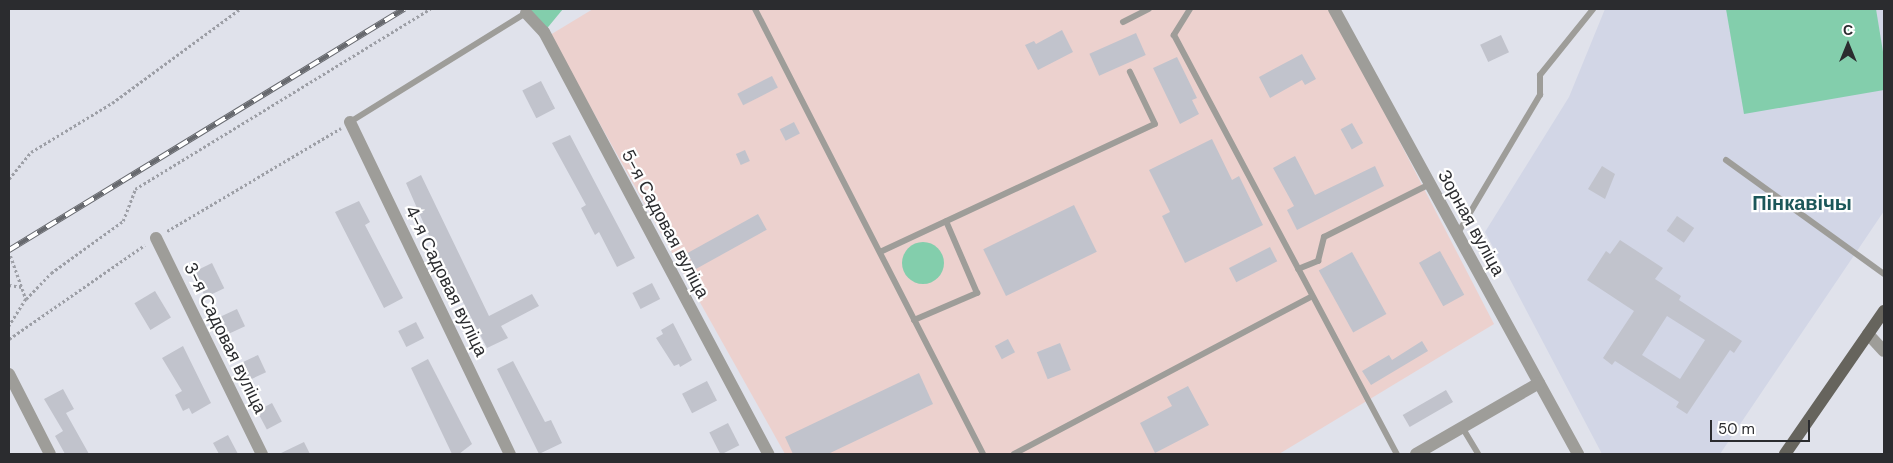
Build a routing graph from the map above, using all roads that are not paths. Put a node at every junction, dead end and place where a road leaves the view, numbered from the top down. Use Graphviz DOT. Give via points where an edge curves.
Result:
graph roads {
  1 [pos="755,9"];
  2 [pos="1149,9"];
  3 [pos="1190,9"];
  4 [pos="1593,9"];
  5 [pos="1336,10"];
  6 [pos="526,13"];
  7 [pos="1123,22"];
  8 [pos="1130,72"];
  9 [pos="350,122"];
  10 [pos="1726,160"];
  11 [pos="1430,184"];
  12 [pos="946,221"];
  13 [pos="1457,234"];
  14 [pos="156,238"];
  15 [pos="880,252"];
  16 [pos="1298,269"];
  17 [pos="1884,274"];
  18 [pos="1312,296"];
  19 [pos="1884,311"];
  20 [pos="914,320"];
  21 [pos="1868,334"];
  22 [pos="1884,350"];
  23 [pos="9,374"];
  24 [pos="1539,383"];
  25 [pos="1462,427"];
  26 [pos="50,454"];
  27 [pos="262,454"];
  28 [pos="510,454"];
  29 [pos="768,454"];
  30 [pos="983,454"];
  31 [pos="1014,454"];
  32 [pos="1397,454"];
  33 [pos="1416,454"];
  34 [pos="1478,454"];
  35 [pos="1578,454"];
  36 [pos="1785,454"];
  1 -- 15 [label="lane"];
  2 -- 7 [label="lane"];
  3 -- 16 [label="lane" via="1174,35"];
  4 -- 13 [label="lane" via="1540,75 1540,95"];
  5 -- 11 [label="street, Зорная вуліца"];
  6 -- 9 [label="lane"];
  6 -- 29 [label="street, 5-я Садовая вуліца" via="544,32"];
  8 -- 12 [label="lane" via="1154,124"];
  9 -- 28 [label="street, 4-я Садовая вуліца"];
  10 -- 17 [label="lane"];
  11 -- 13 [label="street, Зорная вуліца"];
  11 -- 16 [label="lane" via="1324,237 1318,261"];
  12 -- 15 [label="lane"];
  12 -- 20 [label="lane" via="978,293"];
  13 -- 24 [label="street, Зорная вуліца"];
  14 -- 27 [label="street, 3-я Садовая вуліца"];
  15 -- 20 [label="lane"];
  16 -- 18 [label="lane"];
  18 -- 31 [label="lane"];
  18 -- 32 [label="lane"];
  19 -- 21 [label="main road"];
  20 -- 30 [label="lane"];
  21 -- 22 [label="street"];
  21 -- 36 [label="main road"];
  23 -- 26 [label="street"];
  24 -- 25 [label="street"];
  24 -- 35 [label="street, Зорная вуліца"];
  25 -- 33 [label="street"];
  25 -- 34 [label="lane"];
}
